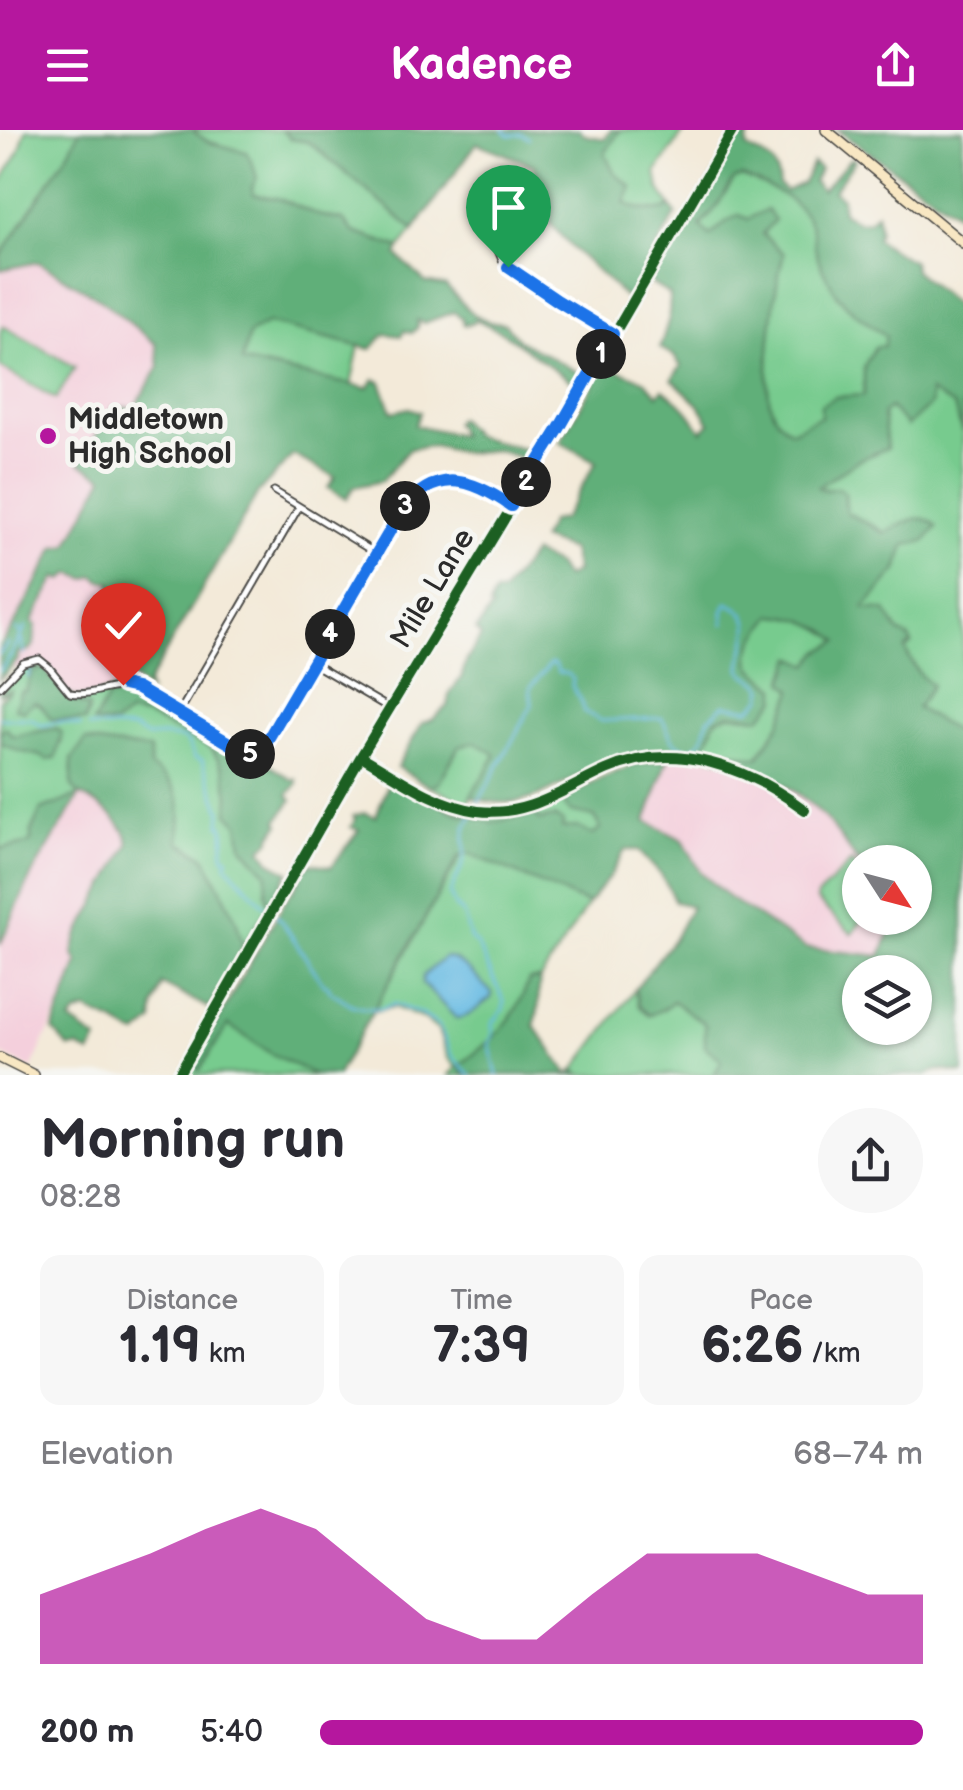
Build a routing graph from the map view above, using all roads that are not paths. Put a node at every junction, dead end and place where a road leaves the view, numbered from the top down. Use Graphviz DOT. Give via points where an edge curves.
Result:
graph roads {
  1 [pos="733,130"];
  2 [pos="826,130"];
  3 [pos="494,240"];
  4 [pos="963,243"];
  5 [pos="613,334"];
  6 [pos="274,491"];
  7 [pos="511,506"];
  8 [pos="299,507"];
  9 [pos="377,554"];
  10 [pos="313,664"];
  11 [pos="0,687"];
  12 [pos="389,708"];
  13 [pos="179,712"];
  14 [pos="362,756"];
  15 [pos="805,810"];
  16 [pos="0,1058"];
  17 [pos="34,1075"];
  18 [pos="178,1075"];
  1 -- 5 [label="street, Mile Lane"];
  2 -- 4 [label="main road"];
  3 -- 5 [label="street" via="512,272"];
  5 -- 7 [label="street, Mile Lane"];
  6 -- 8 [label="street"];
  7 -- 9 [label="street" via="476,485 440,482 412,498"];
  7 -- 12 [label="street, Mile Lane"];
  8 -- 9 [label="street"];
  8 -- 13 [label="street"];
  9 -- 10 [label="street"];
  10 -- 12 [label="street"];
  10 -- 13 [label="street" via="254,755"];
  11 -- 13 [label="street" via="35,659 72,694 130,686"];
  12 -- 14 [label="street, Mile Lane"];
  14 -- 15 [label="street" via="439,799 480,811 544,802 627,762 670,756 753,777"];
  14 -- 18 [label="street, Mile Lane"];
  16 -- 17 [label="main road"];
}
